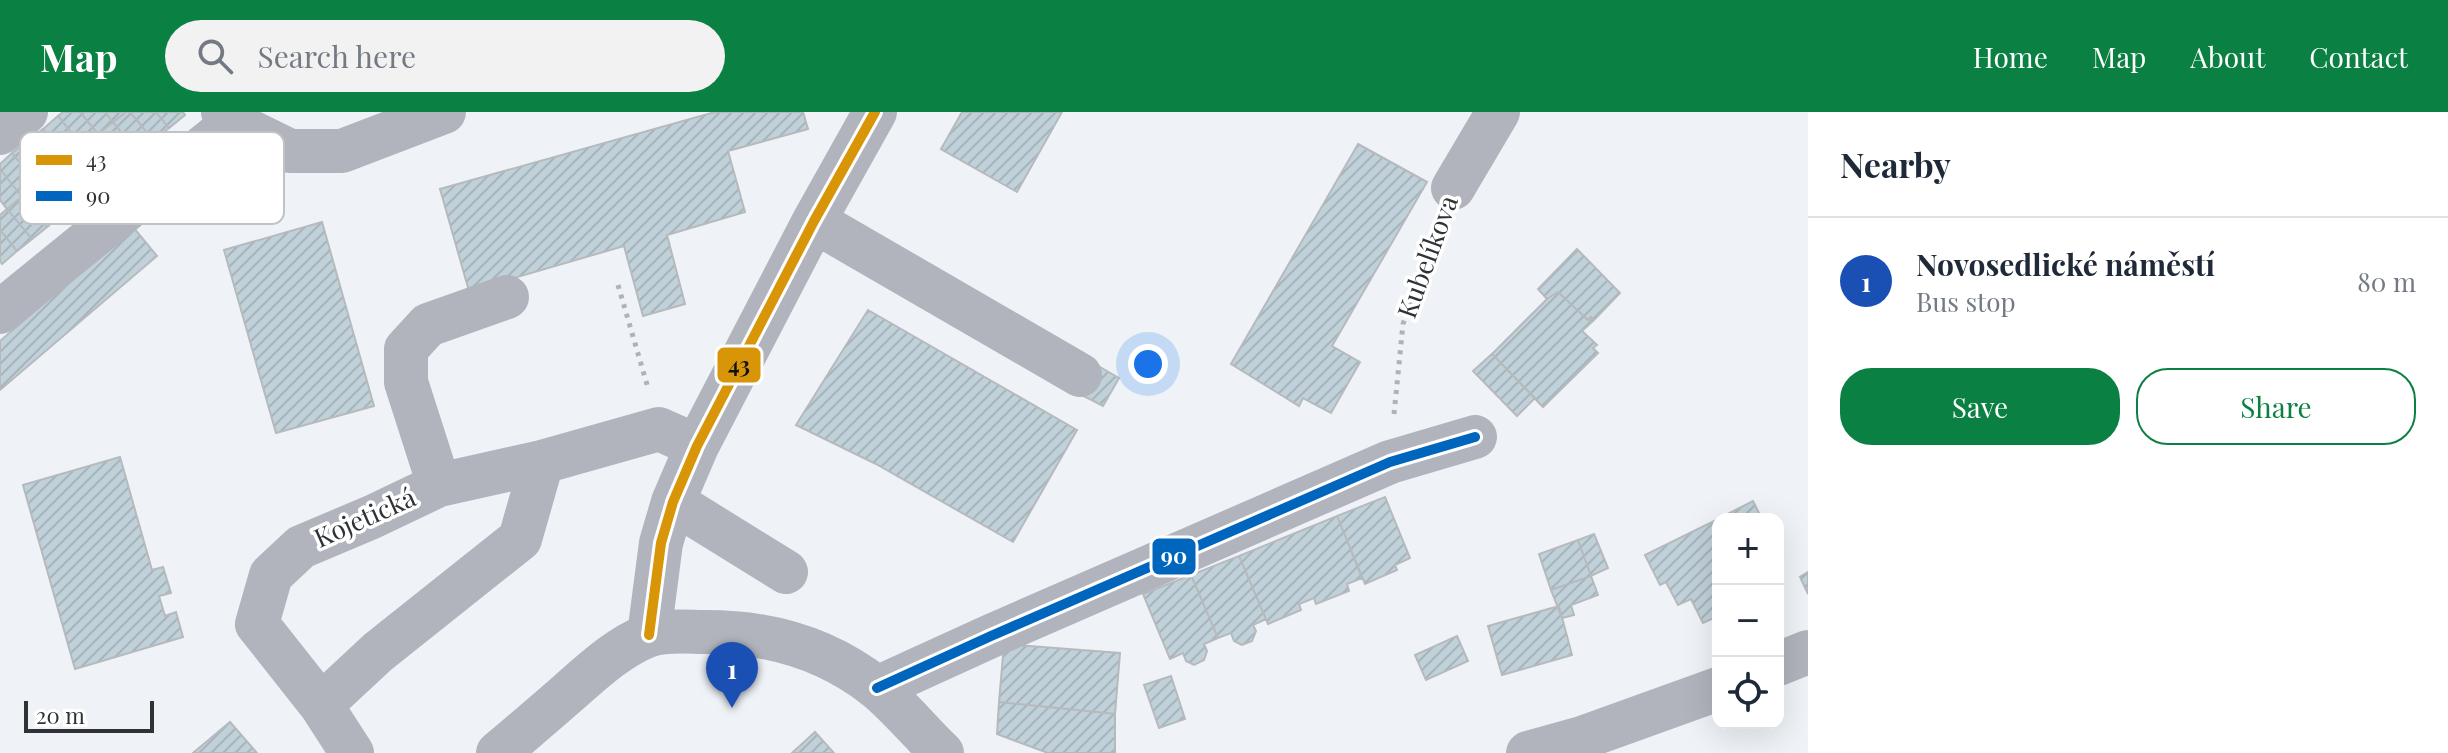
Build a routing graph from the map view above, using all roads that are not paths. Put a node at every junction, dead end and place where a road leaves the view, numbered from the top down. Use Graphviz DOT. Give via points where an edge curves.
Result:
graph roads {
  1 [pos="26,112"];
  2 [pos="444,112"];
  3 [pos="875,112"];
  4 [pos="1498,112"];
  5 [pos="228,118"];
  6 [pos="212,132"];
  7 [pos="254,132"];
  8 [pos="0,133"];
  9 [pos="284,148"];
  10 [pos="1453,188"];
  11 [pos="814,221"];
  12 [pos="103,224"];
  13 [pos="507,297"];
  14 [pos="0,312"];
  15 [pos="1080,375"];
  16 [pos="1475,437"];
  17 [pos="678,438"];
  18 [pos="542,462"];
  19 [pos="439,485"];
  20 [pos="673,502"];
  21 [pos="786,572"];
  22 [pos="649,635"];
  23 [pos="1808,652"];
  24 [pos="1784,662"];
  25 [pos="877,688"];
  26 [pos="1712,691"];
  27 [pos="321,705"];
  28 [pos="352,753"];
  29 [pos="498,753"];
  30 [pos="942,753"];
  31 [pos="1528,753"];
  1 -- 8 [label="street"];
  2 -- 9 [label="street" via="342,151"];
  3 -- 11 [label="street"];
  4 -- 10 [label="street, Kubelíkova"];
  5 -- 6 [label="street"];
  5 -- 7 [label="street"];
  11 -- 15 [label="street"];
  11 -- 17 [label="street"];
  12 -- 14 [label="street"];
  13 -- 19 [label="street" via="428,325 406,349 406,382"];
  16 -- 25 [label="street" via="1390,462"];
  17 -- 18 [label="street"];
  17 -- 20 [label="street"];
  18 -- 19 [label="street"];
  18 -- 27 [label="street" via="520,539 378,652"];
  19 -- 27 [label="street, Kojetická" via="301,547 271,575 257,624"];
  20 -- 21 [label="street"];
  20 -- 22 [label="street" via="661,543"];
  22 -- 25 [label="street" via="722,632 776,638 832,659"];
  22 -- 29 [label="street" via="590,674"];
  23 -- 24 [label="street"];
  25 -- 30 [label="street"];
  26 -- 31 [label="street"];
  27 -- 28 [label="street, Kojetická"];
}
